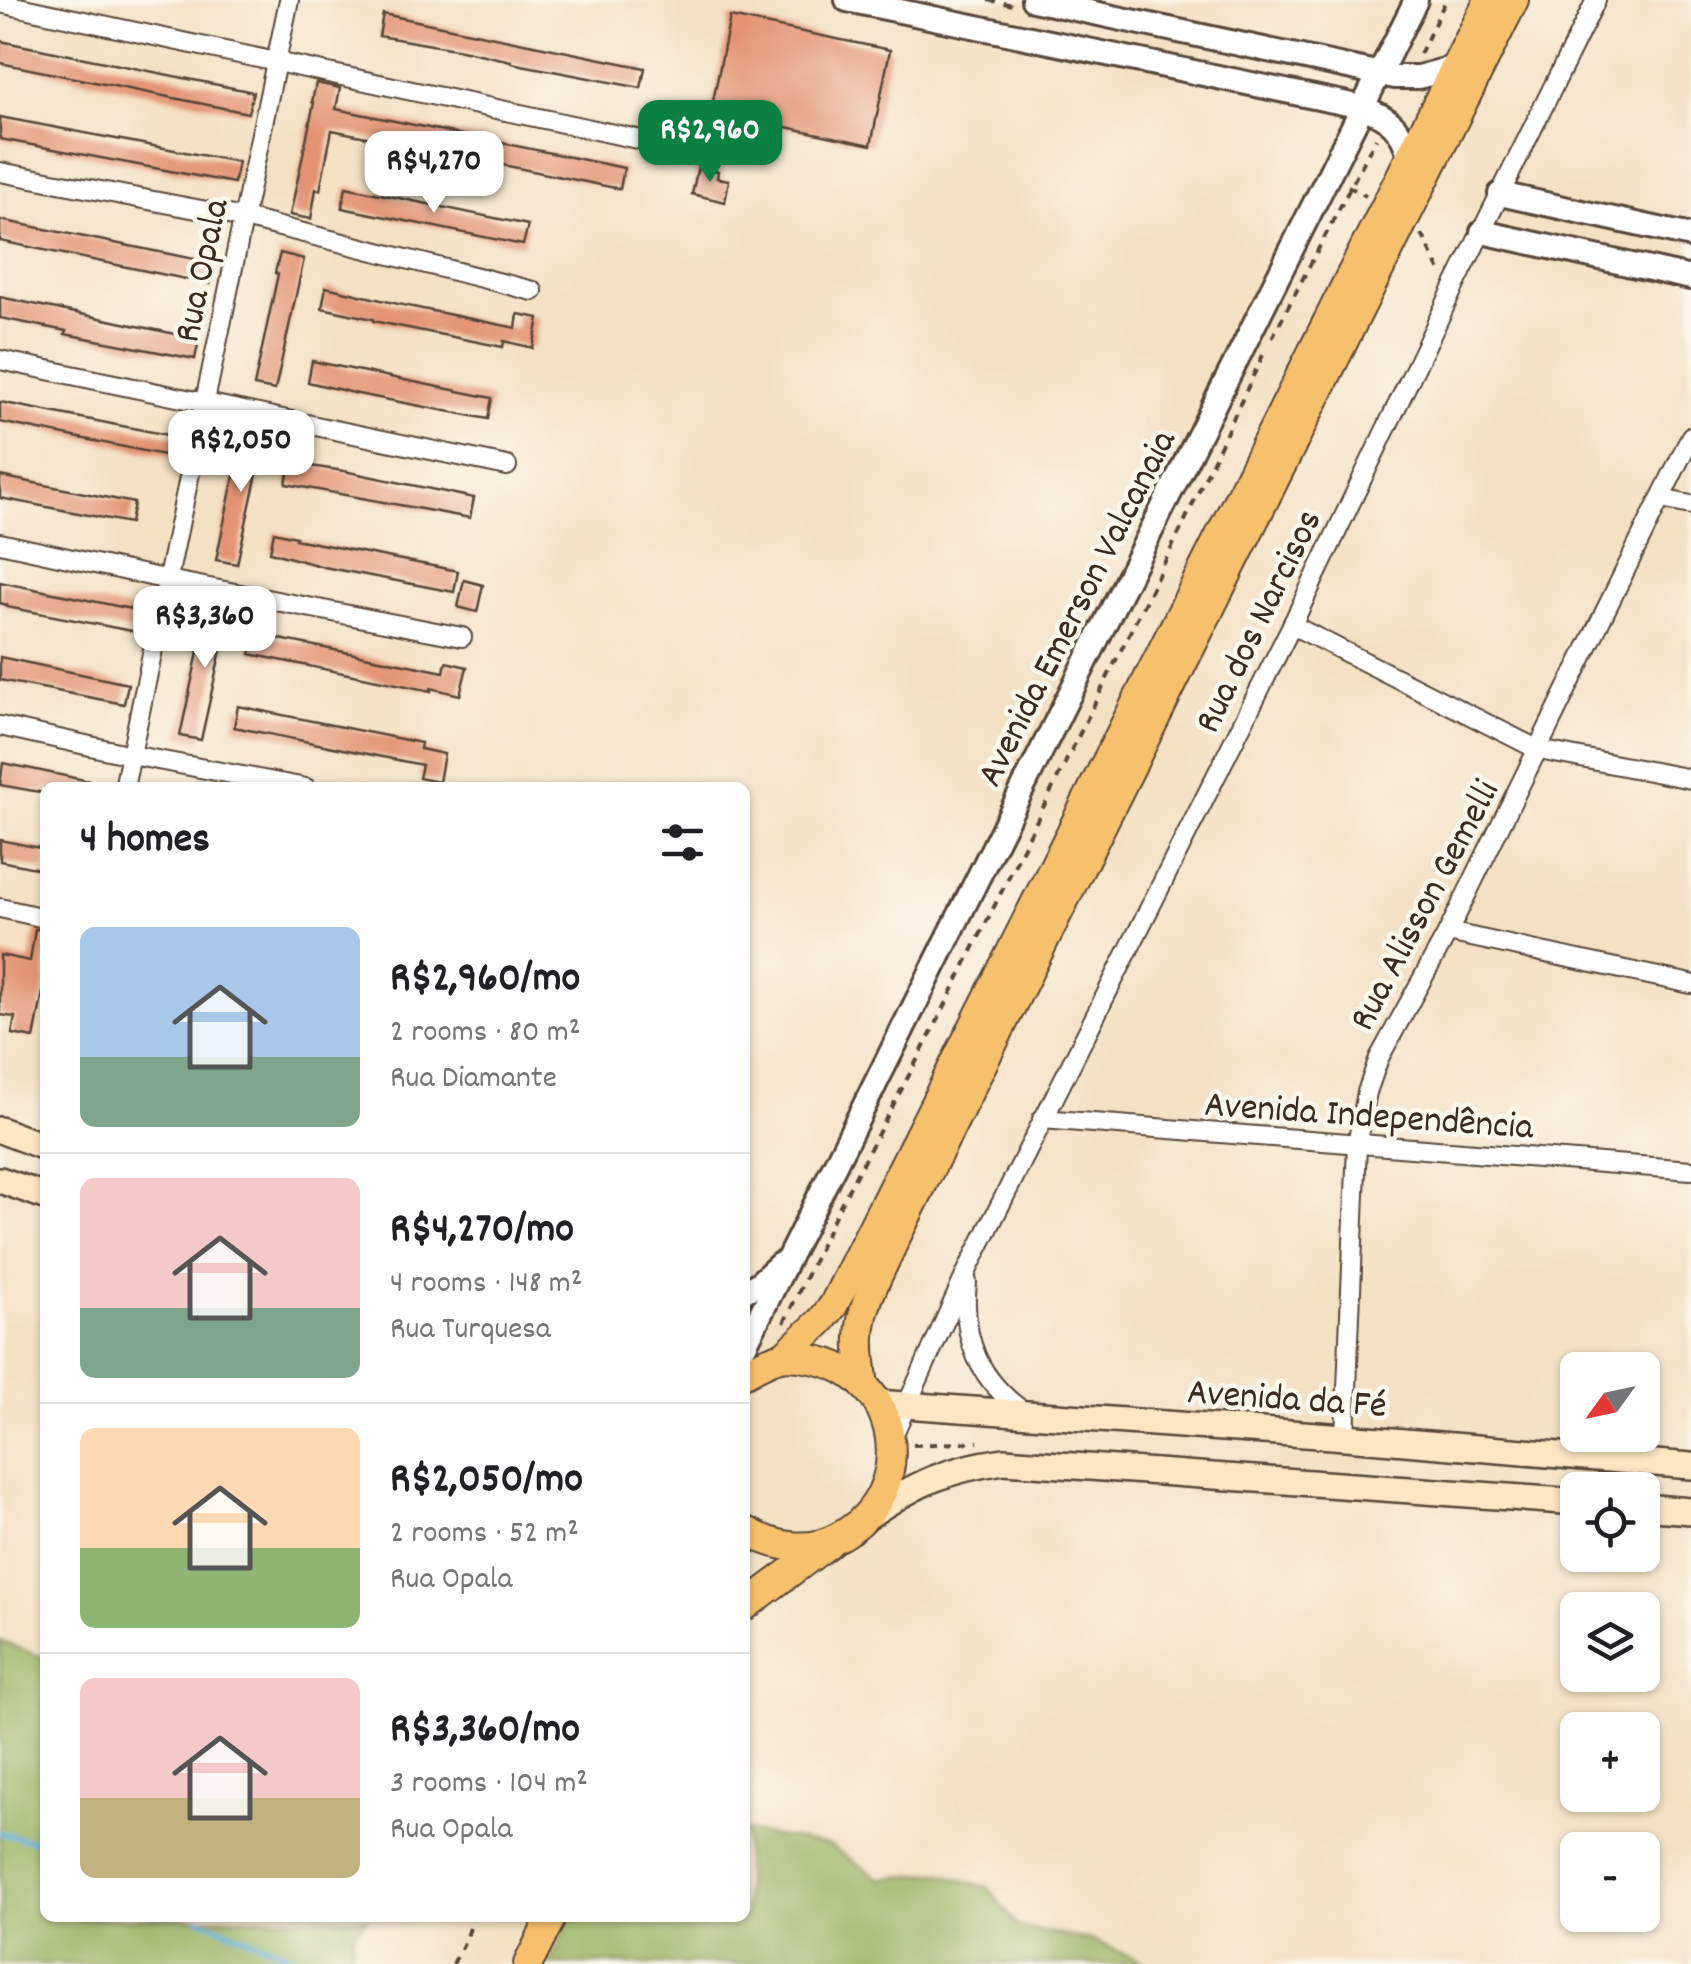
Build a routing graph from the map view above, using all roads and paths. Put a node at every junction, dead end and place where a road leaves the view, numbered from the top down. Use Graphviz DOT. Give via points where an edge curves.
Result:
graph roads {
  1 [pos="289,0"];
  2 [pos="847,0"];
  3 [pos="1033,0"];
  4 [pos="1416,0"];
  5 [pos="1446,0"];
  6 [pos="1489,0"];
  7 [pos="1514,0"];
  8 [pos="1596,0"];
  9 [pos="0,2"];
  10 [pos="276,62"];
  11 [pos="1456,66"];
  12 [pos="1380,74"];
  13 [pos="1407,78"];
  14 [pos="1362,107"];
  15 [pos="1386,118"];
  16 [pos="656,143"];
  17 [pos="1410,157"];
  18 [pos="0,172"];
  19 [pos="1500,194"];
  20 [pos="244,218"];
  21 [pos="1482,232"];
  22 [pos="1691,236"];
  23 [pos="1691,278"];
  24 [pos="533,291"];
  25 [pos="0,360"];
  26 [pos="205,403"];
  27 [pos="1691,436"];
  28 [pos="507,466"];
  29 [pos="1660,499"];
  30 [pos="1691,505"];
  31 [pos="0,543"];
  32 [pos="168,580"];
  33 [pos="1292,625"];
  34 [pos="462,637"];
  35 [pos="0,726"];
  36 [pos="1539,750"];
  37 [pos="131,755"];
  38 [pos="1691,779"];
  39 [pos="125,782"];
  40 [pos="274,782"];
  41 [pos="0,908"];
  42 [pos="40,917"];
  43 [pos="1448,932"];
  44 [pos="1691,984"];
  45 [pos="1042,1119"];
  46 [pos="0,1130"];
  47 [pos="40,1145"];
  48 [pos="1357,1146"];
  49 [pos="1691,1170"];
  50 [pos="0,1180"];
  51 [pos="40,1194"];
  52 [pos="794,1245"];
  53 [pos="969,1267"];
  54 [pos="750,1288"];
  55 [pos="784,1324"];
  56 [pos="750,1335"];
  57 [pos="767,1359"];
  58 [pos="871,1395"];
  59 [pos="907,1406"];
  60 [pos="1029,1415"];
  61 [pos="1344,1437"];
  62 [pos="891,1440"];
  63 [pos="1691,1466"];
  64 [pos="1560,1501"];
  65 [pos="1660,1508"];
  66 [pos="1691,1511"];
  67 [pos="869,1514"];
  68 [pos="750,1533"];
  69 [pos="833,1540"];
  70 [pos="750,1602"];
  71 [pos="472,1922"];
  72 [pos="530,1922"];
  73 [pos="549,1922"];
  74 [pos="454,1964"];
  75 [pos="510,1964"];
  76 [pos="528,1964"];
  1 -- 10 [label="street, Rua Opala"];
  2 -- 14 [label="street"];
  3 -- 12 [label="street"];
  4 -- 12 [label="street, Avenida Emerson Valcanaia"];
  5 -- 13 [label="path"];
  6 -- 11 [label="main road"];
  7 -- 58 [label="main road" via="896,1237 860,1332"];
  8 -- 19 [label="street, Rua dos Narcisos"];
  9 -- 10 [label="street"];
  10 -- 16 [label="street"];
  10 -- 20 [label="street, Rua Opala"];
  11 -- 13 [label="street"];
  11 -- 17 [label="main road"];
  12 -- 13 [label="street"];
  12 -- 14 [label="street, Avenida Emerson Valcanaia"];
  14 -- 15 [label="street"];
  14 -- 52 [label="street, Avenida Emerson Valcanaia"];
  15 -- 17 [label="street"];
  15 -- 55 [label="path"];
  17 -- 57 [label="main road" via="832,1306"];
  18 -- 20 [label="street"];
  19 -- 21 [label="street, Rua dos Narcisos"];
  19 -- 22 [label="street"];
  20 -- 24 [label="street"];
  20 -- 26 [label="street, Rua Opala"];
  21 -- 23 [label="street"];
  21 -- 33 [label="street, Rua dos Narcisos"];
  25 -- 26 [label="street"];
  26 -- 28 [label="street"];
  26 -- 32 [label="street, Rua Opala"];
  27 -- 29 [label="street, Rua Alisson Gemelli"];
  29 -- 30 [label="street"];
  29 -- 36 [label="street, Rua Alisson Gemelli"];
  31 -- 32 [label="street"];
  32 -- 34 [label="street"];
  32 -- 37 [label="street, Rua Opala"];
  33 -- 36 [label="street"];
  33 -- 45 [label="street, Rua dos Narcisos"];
  35 -- 37 [label="street"];
  36 -- 38 [label="street"];
  36 -- 43 [label="street, Rua Alisson Gemelli"];
  37 -- 39 [label="street, Rua Opala"];
  37 -- 40 [label="street"];
  41 -- 42 [label="street"];
  43 -- 44 [label="street"];
  43 -- 48 [label="street, Rua Alisson Gemelli" via="1378,1058"];
  45 -- 48 [label="street, Avenida Independência"];
  45 -- 53 [label="street, Rua dos Narcisos"];
  46 -- 47 [label="main road"];
  48 -- 49 [label="street, Avenida Independência"];
  48 -- 61 [label="street, Rua Alisson Gemelli"];
  50 -- 51 [label="main road"];
  52 -- 54 [label="street"];
  52 -- 56 [label="street, Avenida Emerson Valcanaia"];
  53 -- 59 [label="street, Rua dos Narcisos"];
  53 -- 60 [label="street, Rua dos Narcisos" via="966,1307 974,1350 995,1388"];
  57 -- 58 [label="main road" via="826,1362 850,1373"];
  58 -- 59 [label="main road, Avenida da Fé"];
  58 -- 62 [label="main road"];
  59 -- 60 [label="main road, Avenida da Fé"];
  59 -- 62 [label="street, Rua dos Narcisos"];
  60 -- 61 [label="main road, Avenida da Fé"];
  61 -- 63 [label="main road, Avenida da Fé"];
  62 -- 67 [label="main road" via="891,1467"];
  64 -- 67 [label="main road" via="1004,1461 936,1476"];
  65 -- 66 [label="main road"];
  67 -- 69 [label="main road"];
  68 -- 69 [label="main road" via="786,1546"];
  69 -- 70 [label="main road"];
  71 -- 74 [label="path"];
  72 -- 75 [label="main road"];
  73 -- 76 [label="main road"];
}
